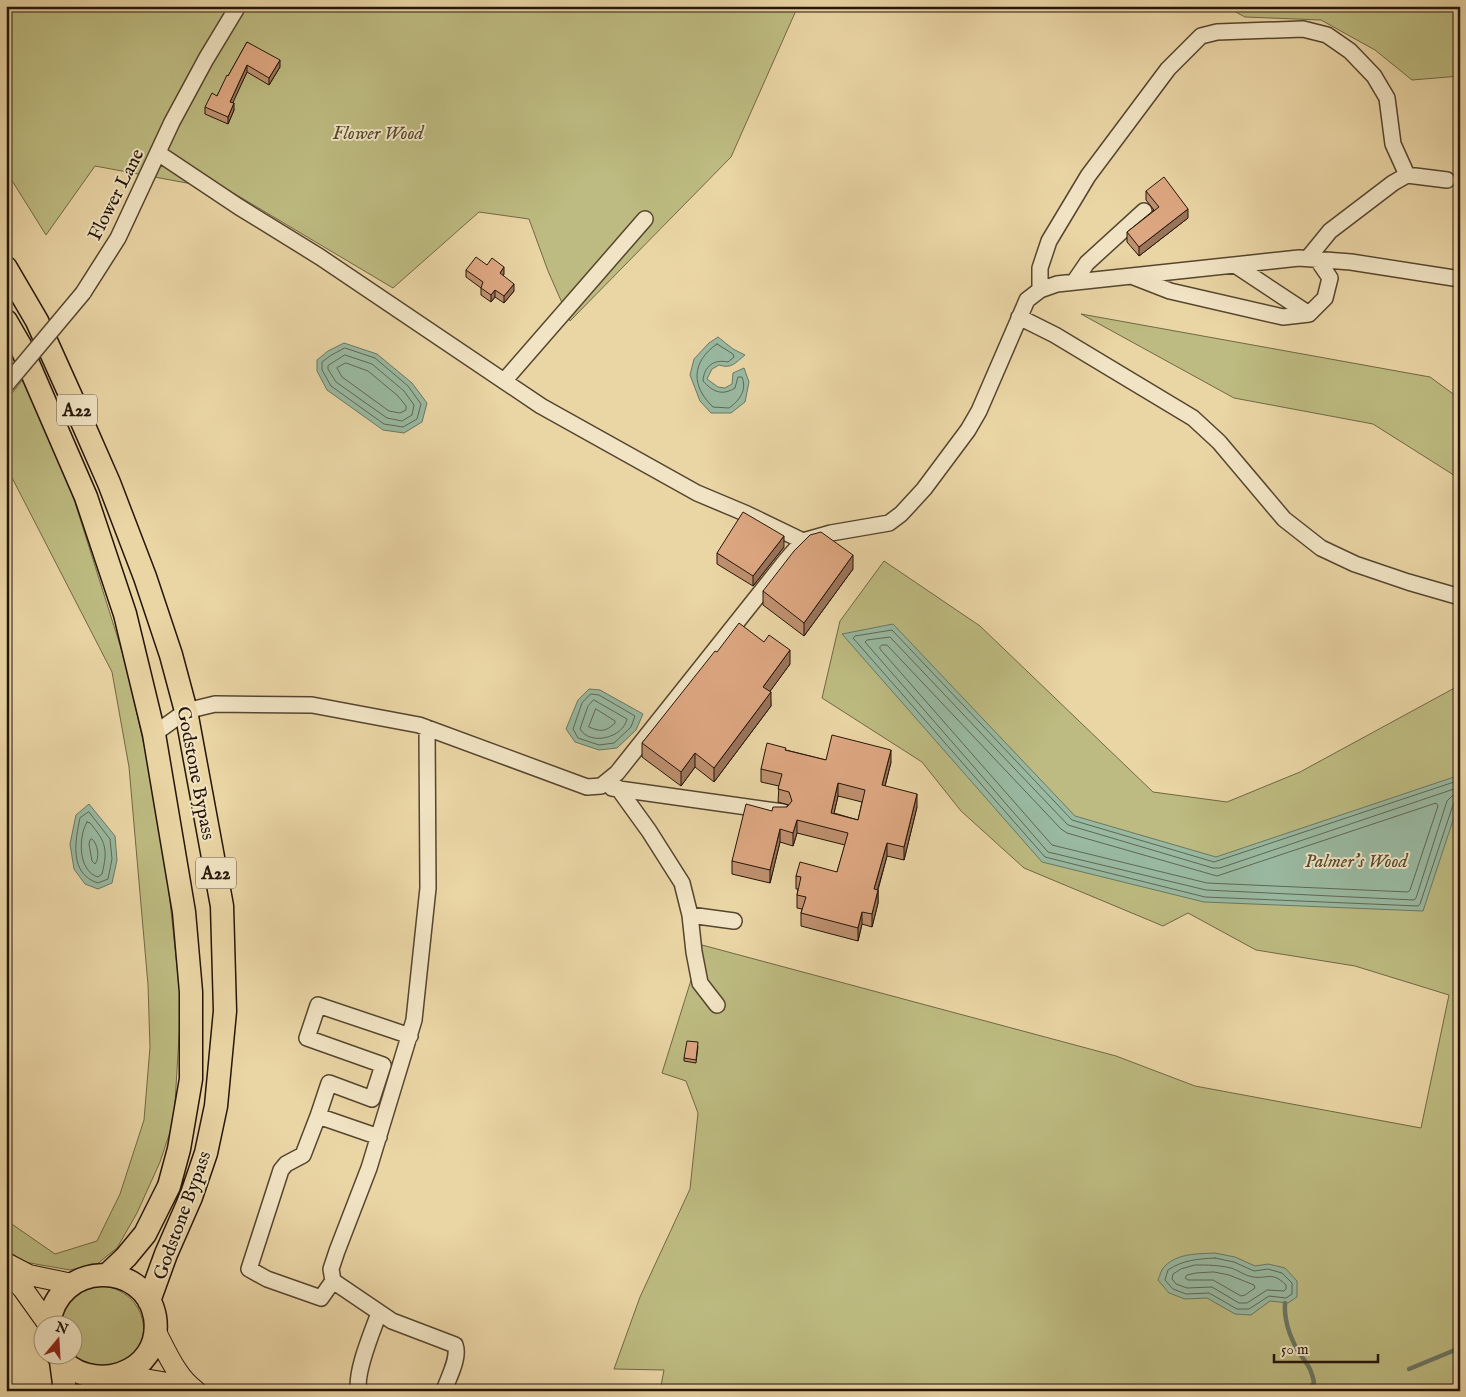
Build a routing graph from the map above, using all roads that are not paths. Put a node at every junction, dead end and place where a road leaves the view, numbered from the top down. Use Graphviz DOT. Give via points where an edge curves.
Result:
graph roads {
  1 [pos="238,6"];
  2 [pos="158,153"];
  3 [pos="1407,175"];
  4 [pos="1447,180"];
  5 [pos="1144,211"];
  6 [pos="644,219"];
  7 [pos="1313,259"];
  8 [pos="1234,265"];
  9 [pos="6,268"];
  10 [pos="1132,276"];
  11 [pos="1460,279"];
  12 [pos="1074,282"];
  13 [pos="1040,290"];
  14 [pos="1309,314"];
  15 [pos="1020,317"];
  16 [pos="6,321"];
  17 [pos="504,381"];
  18 [pos="6,385"];
  19 [pos="803,541"];
  20 [pos="1460,598"];
  21 [pos="186,711"];
  22 [pos="427,728"];
  23 [pos="154,734"];
  24 [pos="601,786"];
  25 [pos="618,788"];
  26 [pos="783,812"];
  27 [pos="690,915"];
  28 [pos="734,921"];
  29 [pos="716,1005"];
  30 [pos="410,1036"];
  31 [pos="318,1116"];
  32 [pos="379,1137"];
  33 [pos="6,1263"];
  34 [pos="6,1270"];
  35 [pos="106,1275"];
  36 [pos="333,1281"];
  37 [pos="72,1284"];
  38 [pos="149,1302"];
  39 [pos="379,1313"];
  40 [pos="41,1314"];
  41 [pos="51,1314"];
  42 [pos="156,1332"];
  43 [pos="60,1364"];
  44 [pos="65,1364"];
  45 [pos="127,1376"];
  46 [pos="100,1386"];
  47 [pos="193,1389"];
  48 [pos="65,1391"];
  49 [pos="359,1391"];
  50 [pos="444,1391"];
  1 -- 2 [label="street, Flower Lane" via="206,59"];
  2 -- 17 [label="street"];
  2 -- 18 [label="street, Flower Lane, bridge" via="118,238 83,293"];
  3 -- 4 [label="street"];
  3 -- 7 [label="street" via="1330,231"];
  3 -- 13 [label="street" via="1392,144 1387,98 1374,76 1350,51 1327,35 1303,29 1217,32 1201,36 1168,69 1088,176 1049,241 1040,268"];
  5 -- 12 [label="street" via="1087,262"];
  6 -- 17 [label="street"];
  7 -- 8 [label="street"];
  7 -- 11 [label="street"];
  7 -- 14 [label="street" via="1330,278 1325,298"];
  8 -- 10 [label="street"];
  8 -- 14 [label="street"];
  9 -- 21 [label="highway, Godstone Bypass / A22" via="37,321 109,483 150,591"];
  10 -- 12 [label="street"];
  10 -- 14 [label="street" via="1170,291 1283,317"];
  12 -- 13 [label="street"];
  13 -- 15 [label="street" via="1027,300"];
  15 -- 19 [label="street" via="968,430 901,514 889,523"];
  15 -- 20 [label="street" via="1193,418 1219,442 1284,519 1321,548 1355,564"];
  16 -- 23 [label="highway, Godstone Bypass / A22" via="21,347 86,497 124,614"];
  17 -- 19 [label="street" via="541,406 697,493"];
  19 -- 24 [label="street" via="617,773"];
  21 -- 22 [label="street" via="215,704 312,706"];
  21 -- 23 [label="street"];
  21 -- 38 [label="highway, Godstone Bypass / A22" via="222,906 225,1011 216,1106 206,1153"];
  22 -- 24 [label="street" via="586,787"];
  22 -- 30 [label="street" via="428,888"];
  23 -- 35 [label="highway, Godstone Bypass / A22" via="184,912 191,992 191,1079 169,1186 144,1234"];
  24 -- 25 [label="street"];
  25 -- 26 [label="street"];
  25 -- 27 [label="street" via="682,883"];
  27 -- 28 [label="street"];
  27 -- 29 [label="street" via="700,983"];
  30 -- 31 [label="street" via="318,1005 307,1038 383,1066 372,1098 329,1083"];
  30 -- 32 [label="street"];
  31 -- 32 [label="street"];
  31 -- 36 [label="street" via="303,1155 281,1170 249,1269 267,1279 321,1298"];
  32 -- 36 [label="street" via="337,1250 331,1269"];
  33 -- 37 [label="main road" via="29,1275"];
  34 -- 40 [label="main road"];
  35 -- 37 [label="highway" via="88,1276"];
  35 -- 38 [label="highway" via="132,1283"];
  36 -- 39 [label="street"];
  37 -- 41 [label="highway" via="60,1295"];
  38 -- 42 [label="highway"];
  39 -- 49 [label="street" via="360,1371"];
  39 -- 50 [label="street" via="455,1345 457,1351"];
  42 -- 45 [label="highway" via="151,1351"];
  42 -- 47 [label="main road" via="173,1364"];
  43 -- 48 [label="highway"];
  44 -- 46 [label="highway" via="72,1372"];
  45 -- 46 [label="highway"];
  45 -- 47 [label="main road"];
}
